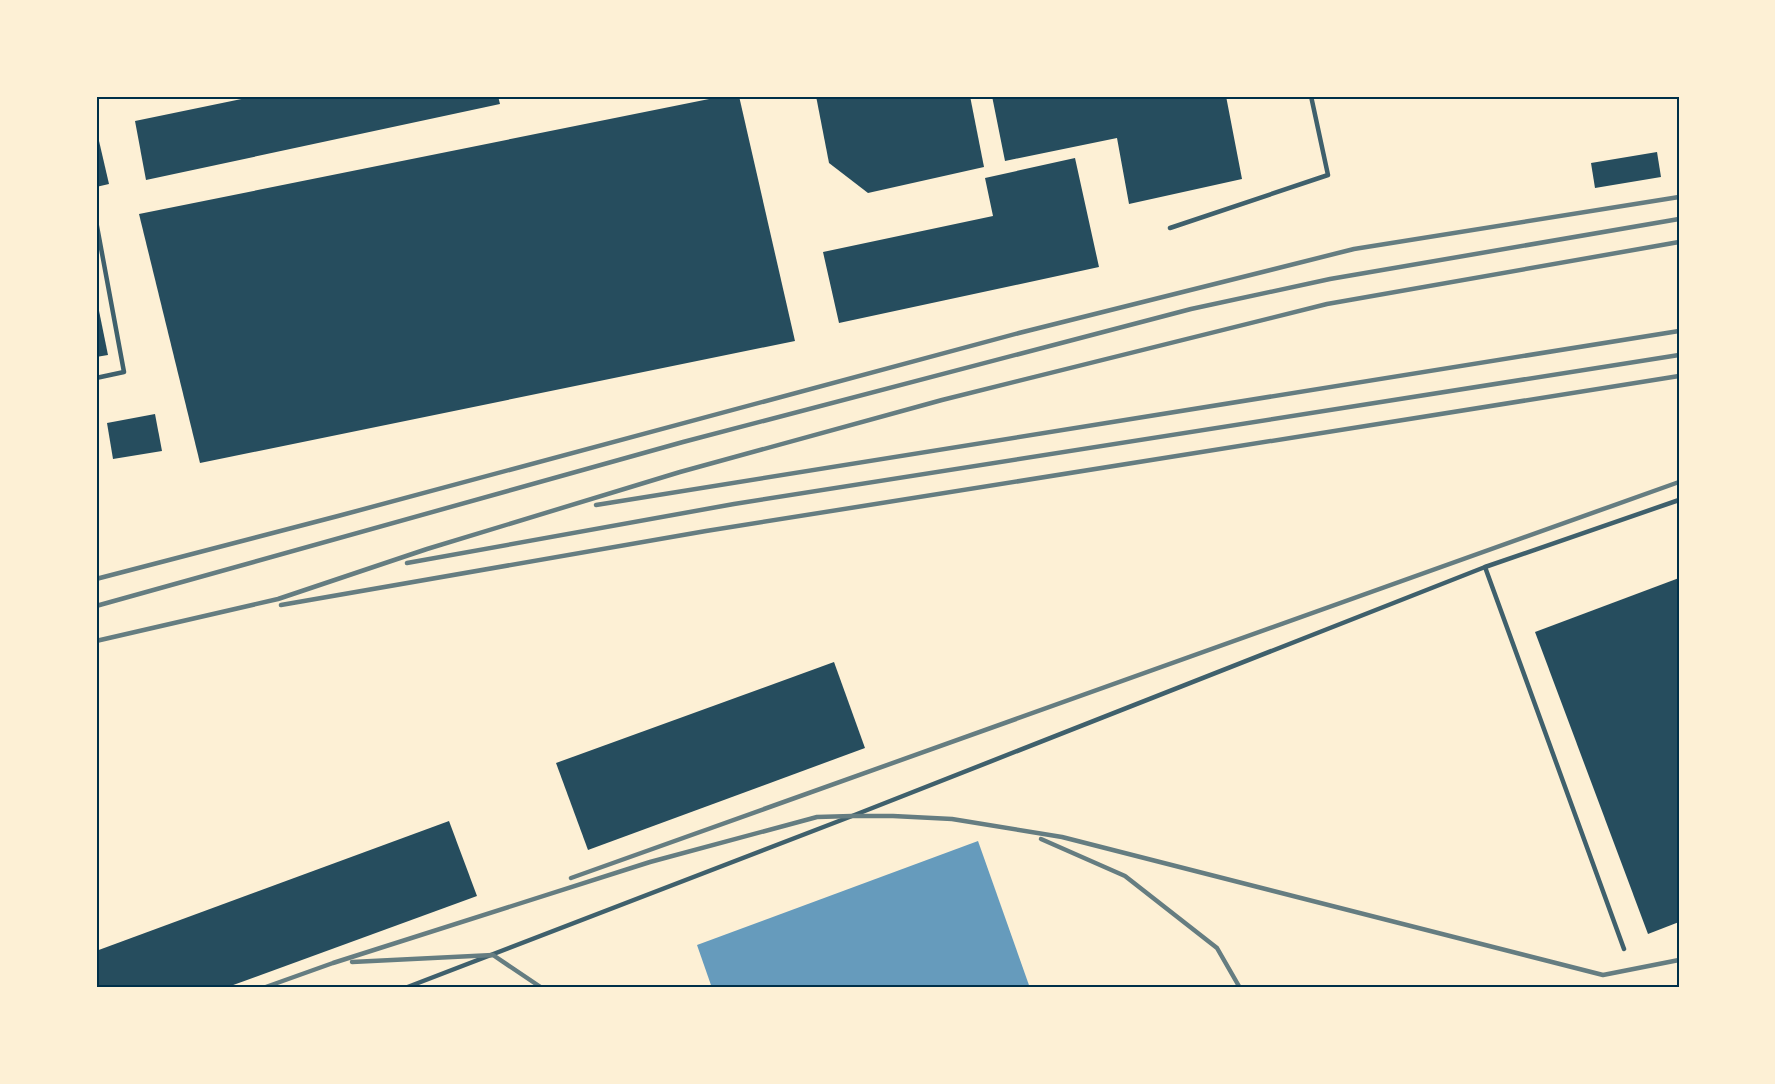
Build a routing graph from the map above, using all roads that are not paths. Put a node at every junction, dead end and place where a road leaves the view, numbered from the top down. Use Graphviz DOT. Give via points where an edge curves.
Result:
graph roads {
  1 [pos="1311,96"];
  2 [pos="96,221"];
  3 [pos="1170,228"];
  4 [pos="96,378"];
  5 [pos="1679,500"];
  6 [pos="1485,567"];
  7 [pos="1624,949"];
  8 [pos="405,988"];
  1 -- 3 [label="lane" via="1328,175"];
  2 -- 4 [label="lane" via="124,372"];
  5 -- 6 [label="lane"];
  6 -- 7 [label="lane"];
  6 -- 8 [label="lane"];
}
